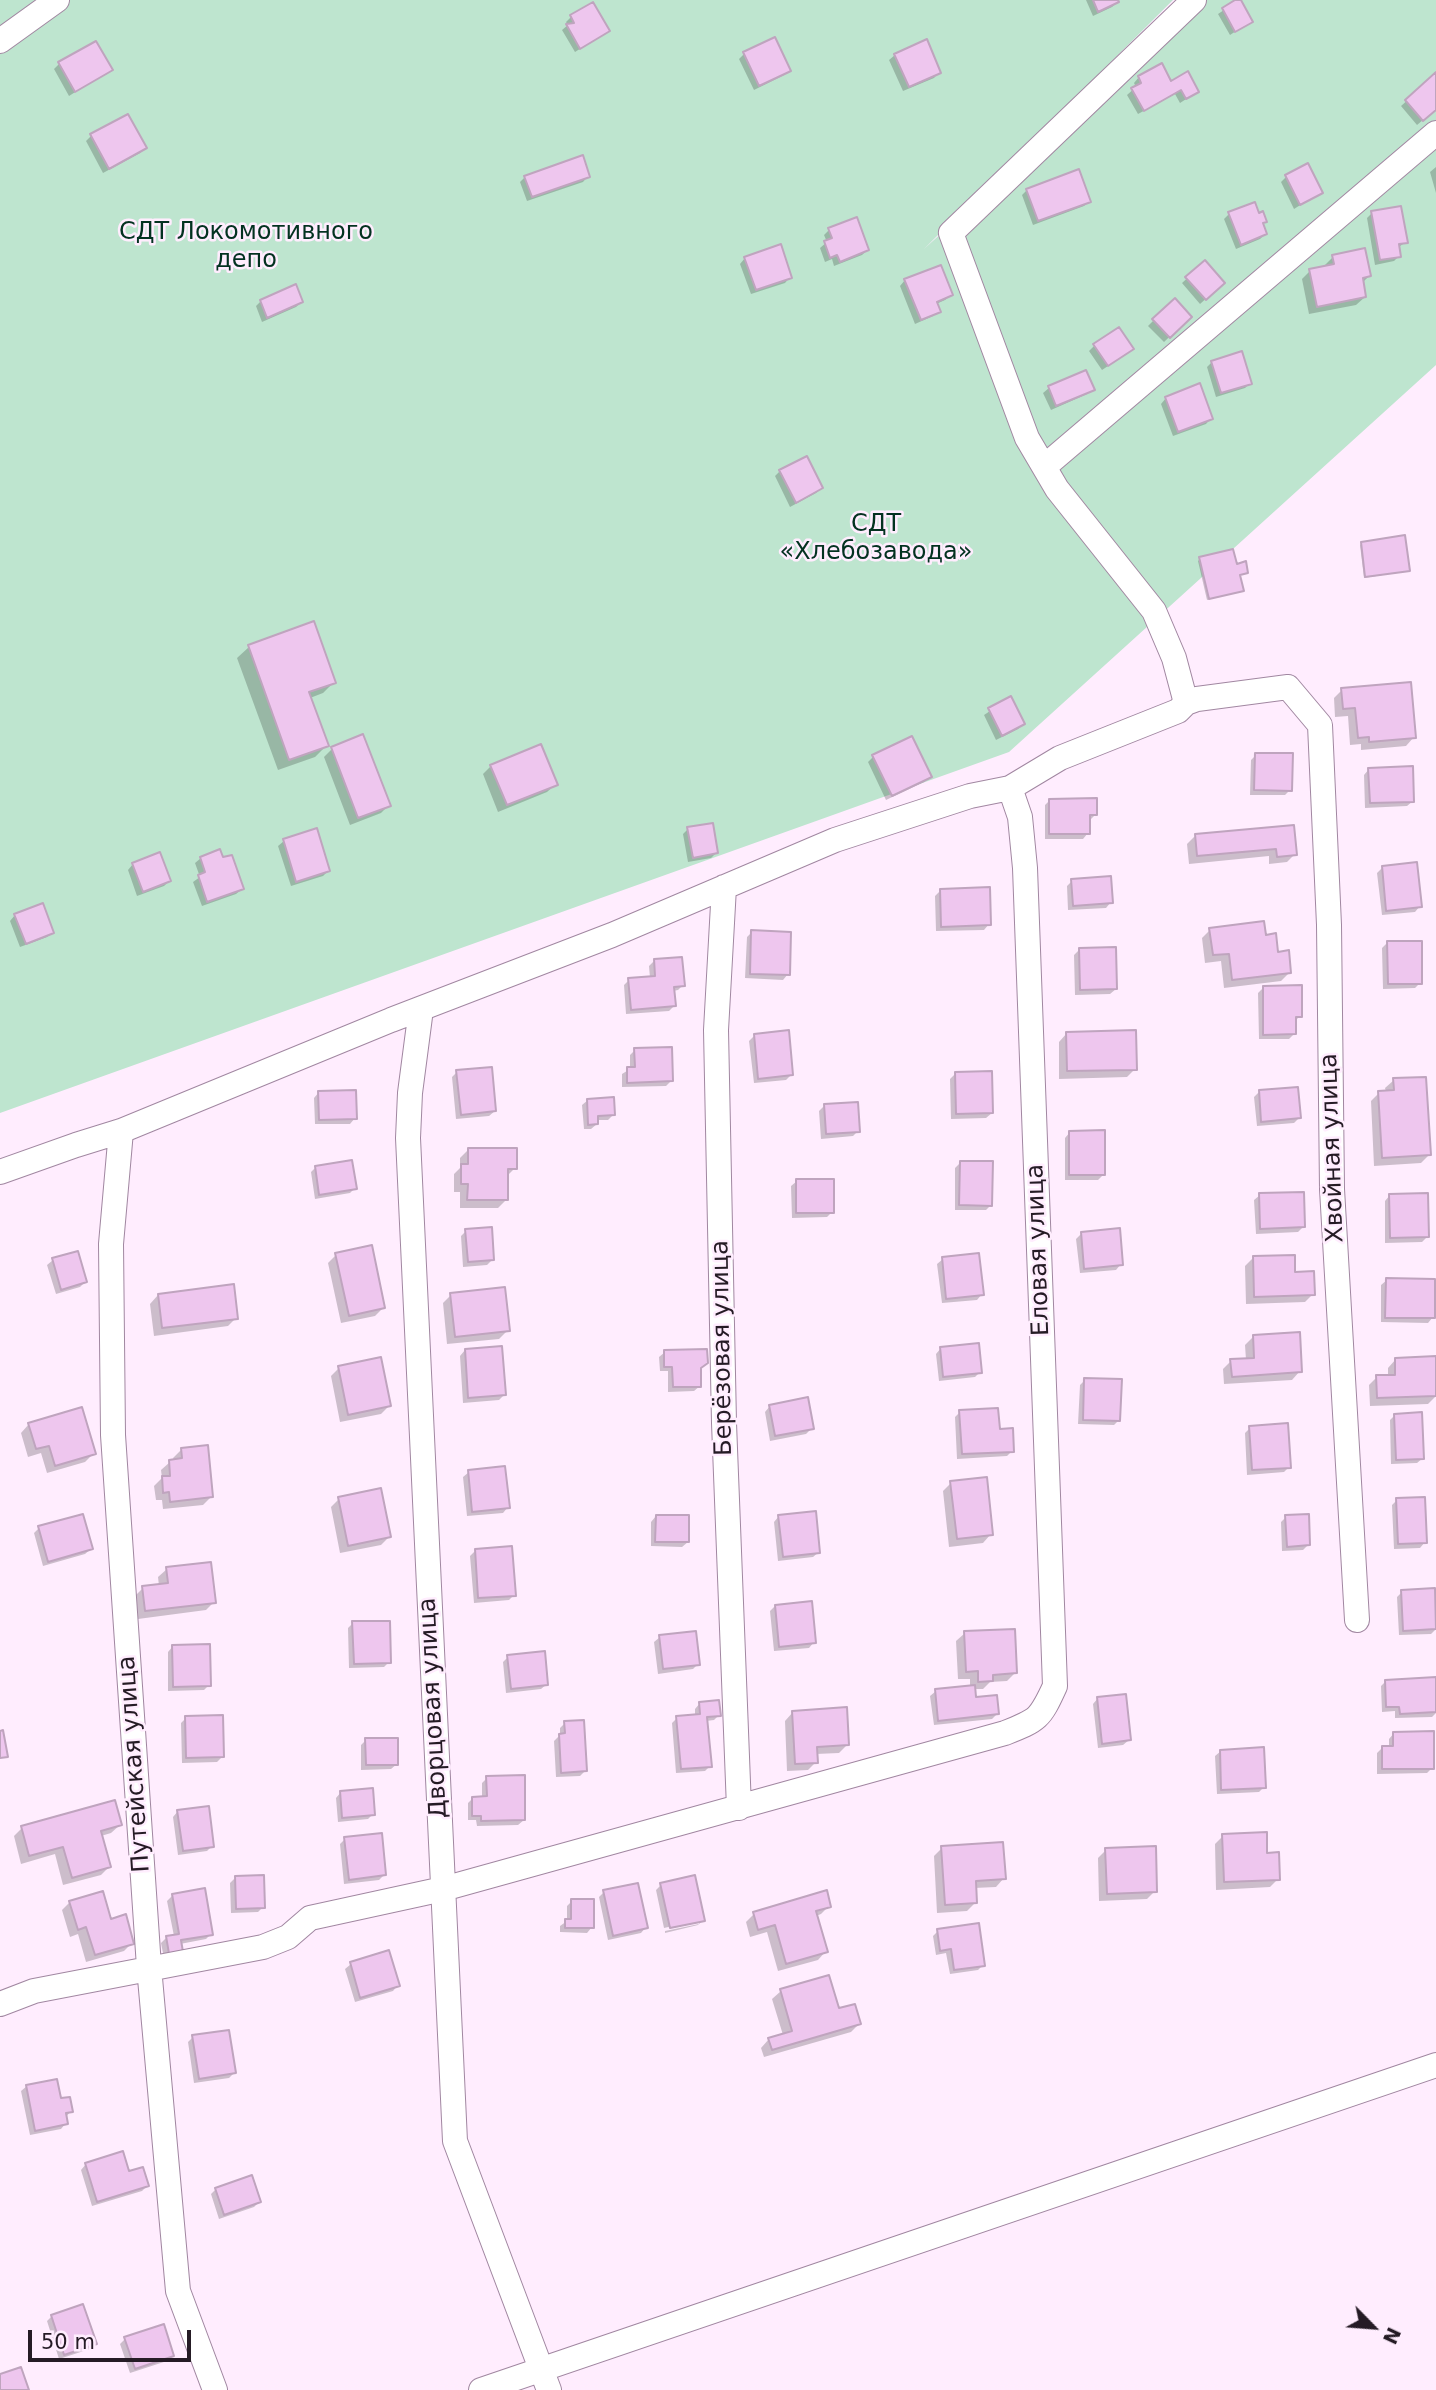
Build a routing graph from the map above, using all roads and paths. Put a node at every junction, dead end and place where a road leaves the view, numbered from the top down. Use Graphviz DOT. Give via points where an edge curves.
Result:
graph roads {
  1 [pos="57,0"];
  2 [pos="1194,0"];
  3 [pos="0,41"];
  4 [pos="1436,132"];
  5 [pos="1044,467"];
  6 [pos="1186,703"];
  7 [pos="1010,788"];
  8 [pos="724,887"];
  9 [pos="421,1009"];
  10 [pos="121,1131"];
  11 [pos="0,1172"];
  12 [pos="1357,1620"];
  13 [pos="739,1808"];
  14 [pos="443,1889"];
  15 [pos="149,1968"];
  16 [pos="0,2004"];
  17 [pos="1436,2065"];
  18 [pos="545,2380"];
  19 [pos="215,2390"];
  20 [pos="481,2390"];
  1 -- 3 [label="street"];
  2 -- 5 [label="street" via="951,233 1027,438"];
  4 -- 5 [label="street"];
  5 -- 6 [label="street" via="1154,611"];
  6 -- 7 [label="street" via="1178,711 1060,758"];
  6 -- 12 [label="street, Хвойная улица" via="1288,687 1320,725 1332,1189"];
  7 -- 8 [label="street" via="970,796 835,840"];
  7 -- 13 [label="street, Еловая улица" via="1020,817 1025,868 1055,1686 1044,1712 1033,1722 1005,1733"];
  8 -- 9 [label="street"];
  8 -- 13 [label="street, Берёзовая улица" via="716,1030 724,1423"];
  9 -- 10 [label="street"];
  9 -- 14 [label="street, Дворцовая улица" via="408,1139"];
  10 -- 11 [label="street"];
  10 -- 15 [label="street, Путейская улица" via="111,1244 113,1435"];
  13 -- 14 [label="street"];
  14 -- 15 [label="street" via="310,1918 288,1937 263,1947"];
  14 -- 18 [label="street, Дворцовая улица" via="455,2141"];
  15 -- 16 [label="street" via="34,1991"];
  15 -- 19 [label="street, Путейская улица" via="178,2291"];
  17 -- 18 [label="street"];
  18 -- 20 [label="street"];
}
